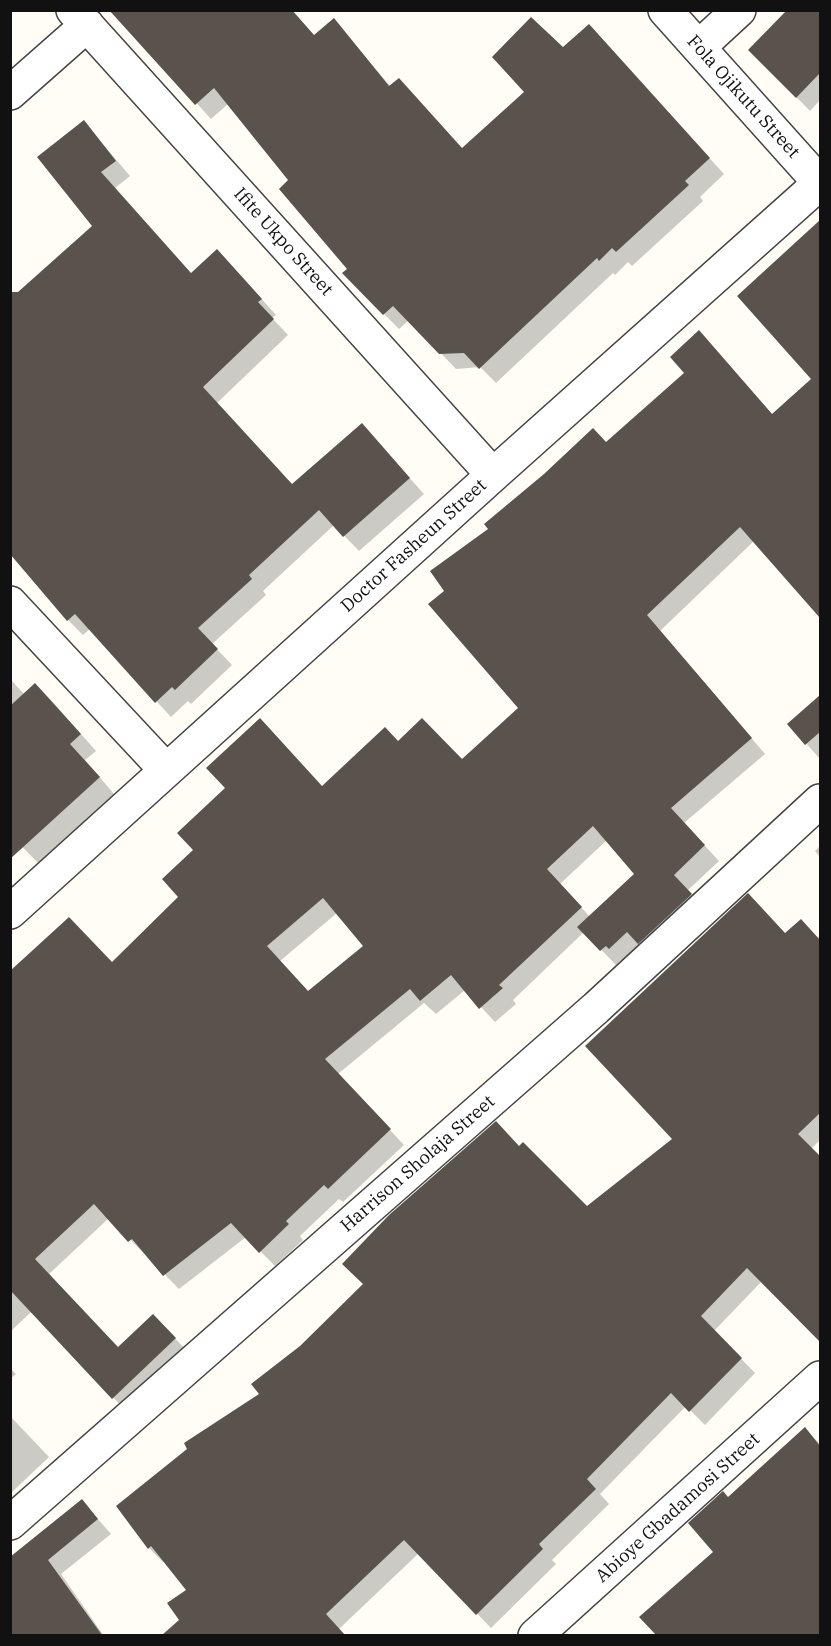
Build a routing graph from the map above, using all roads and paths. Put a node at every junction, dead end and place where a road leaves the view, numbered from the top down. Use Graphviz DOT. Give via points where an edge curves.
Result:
graph roads {
  1 [pos="665,10"];
  2 [pos="739,10"];
  3 [pos="80,18"];
  4 [pos="699,47"];
  5 [pos="10,93"];
  6 [pos="820,183"];
  7 [pos="493,475"];
  8 [pos="10,603"];
  9 [pos="166,770"];
  10 [pos="820,801"];
  11 [pos="10,912"];
  12 [pos="820,1378"];
  13 [pos="10,1523"];
  14 [pos="535,1635"];
  1 -- 4 [label="street, Fola Ojikutu Street"];
  2 -- 4 [label="street"];
  3 -- 5 [label="street"];
  3 -- 7 [label="street, Ifite Ukpo Street"];
  4 -- 6 [label="street, Fola Ojikutu Street"];
  6 -- 7 [label="street, Doctor Fasheun Street"];
  7 -- 9 [label="street, Doctor Fasheun Street"];
  8 -- 9 [label="street"];
  9 -- 11 [label="street, Doctor Fasheun Street"];
  10 -- 13 [label="street, Harrison Sholaja Street" via="596,1008"];
  12 -- 14 [label="street, Abioye Gbadamosi Street"];
}
